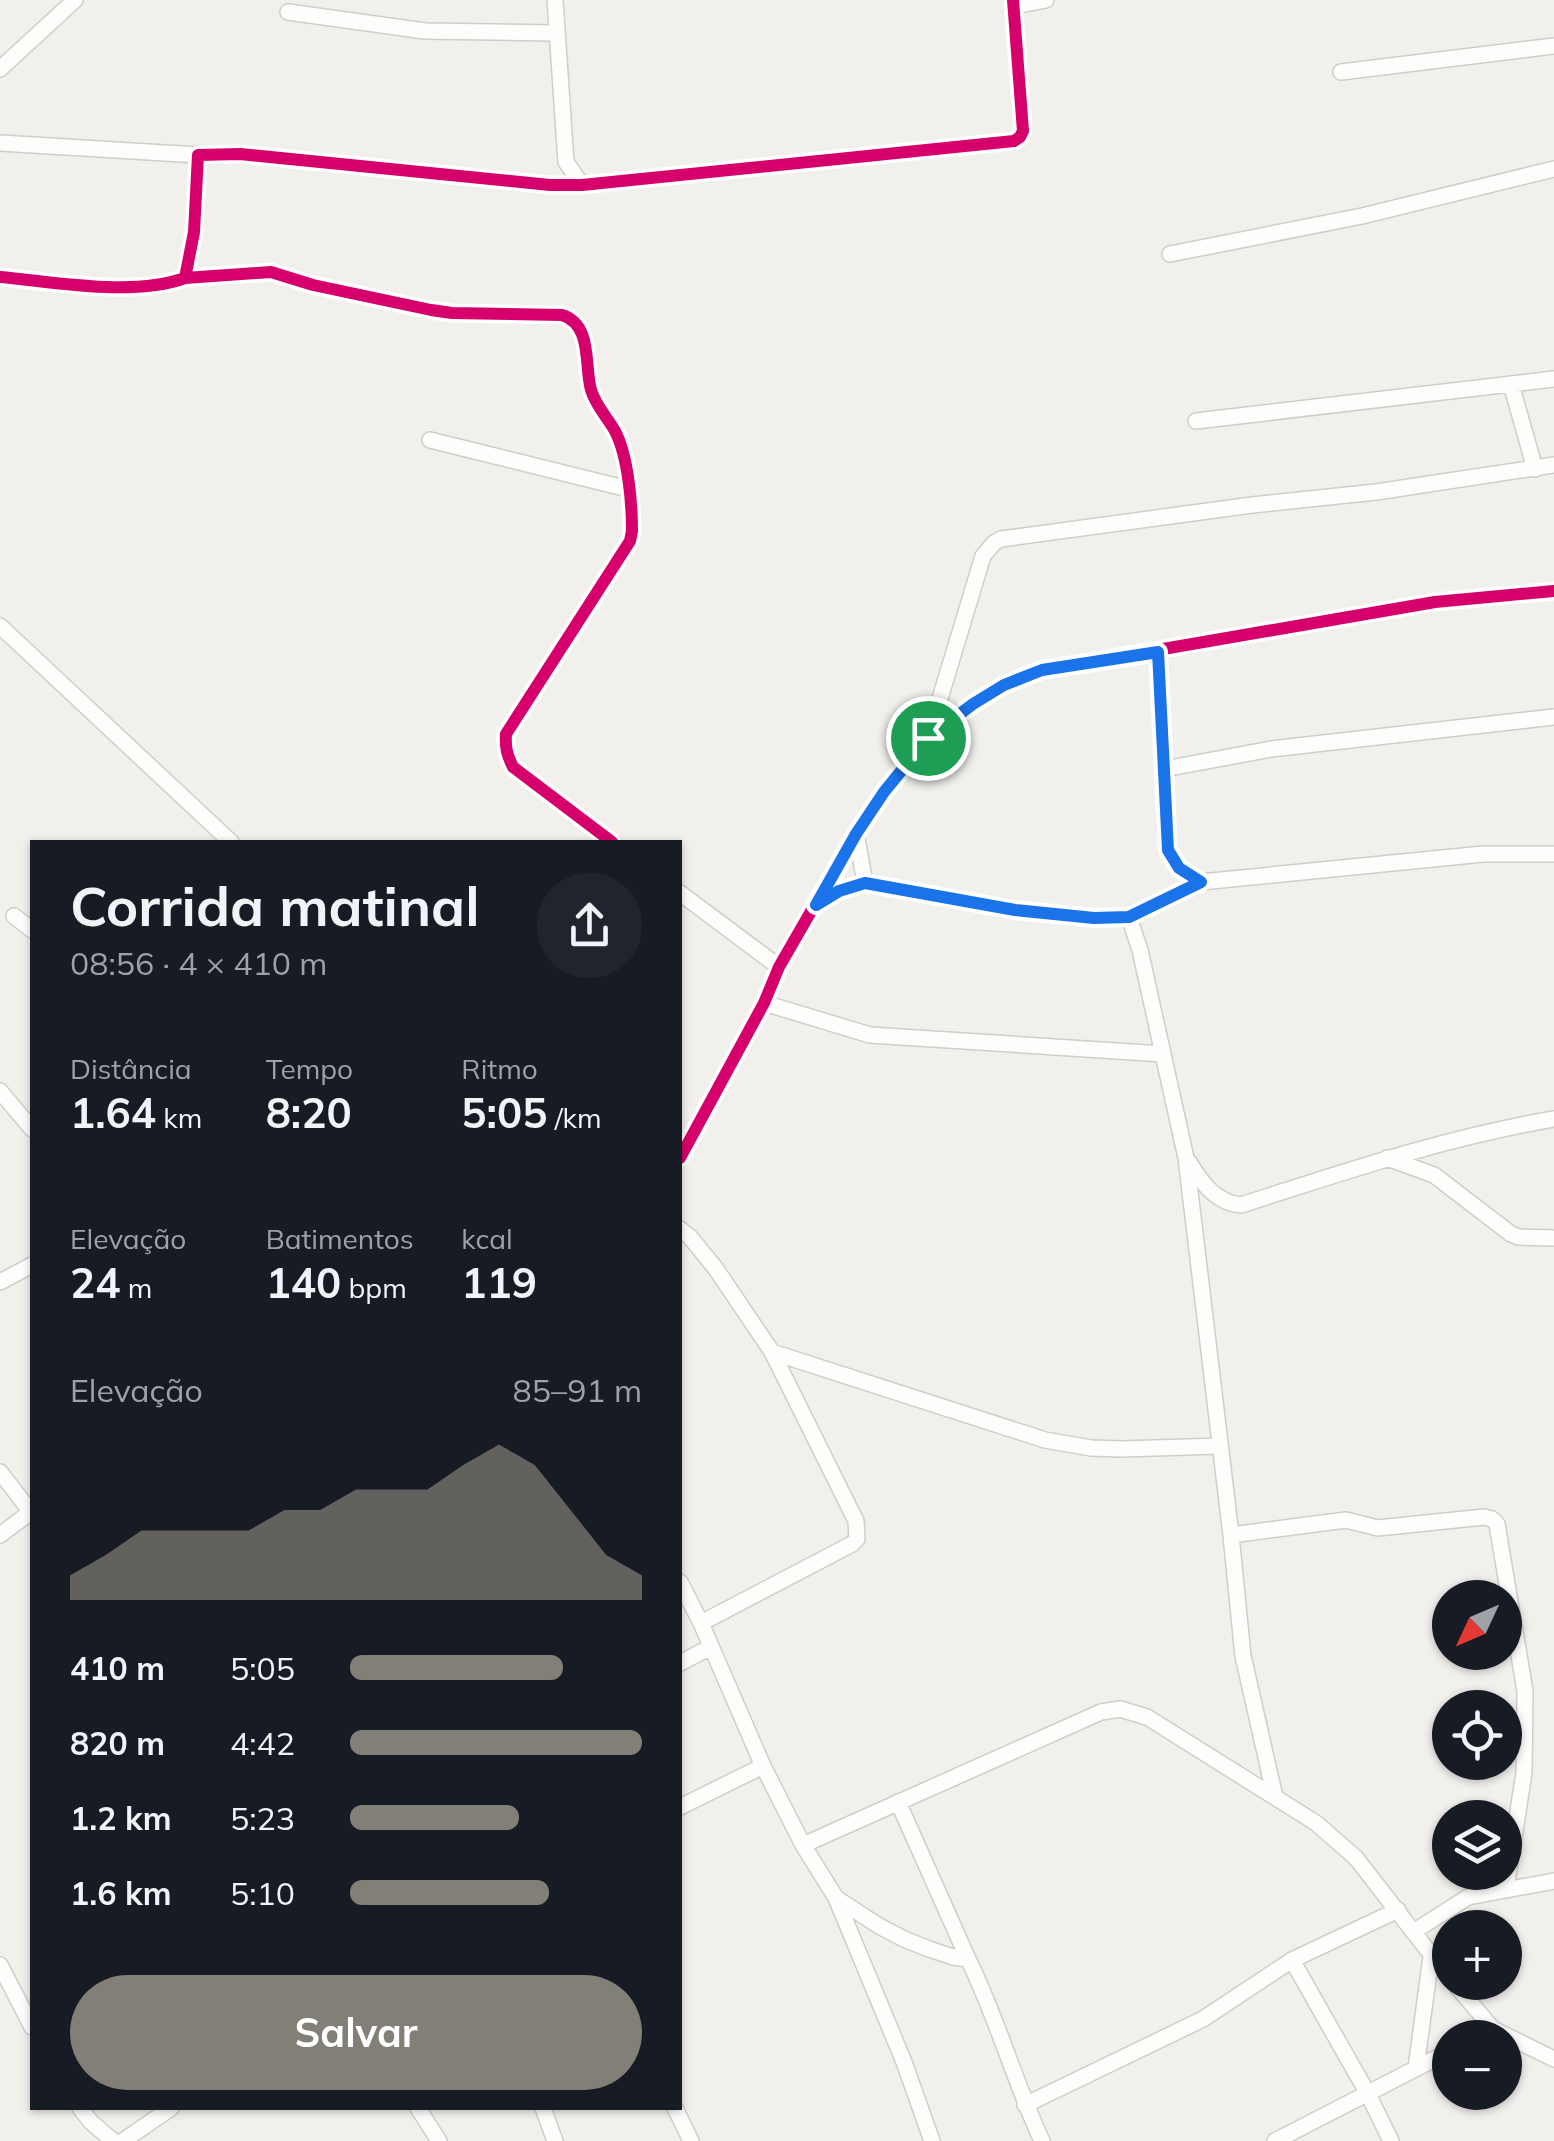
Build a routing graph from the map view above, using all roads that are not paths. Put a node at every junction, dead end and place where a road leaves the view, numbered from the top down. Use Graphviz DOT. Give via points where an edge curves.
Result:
graph roads {
  1 [pos="75,0"];
  2 [pos="554,0"];
  3 [pos="1046,0"];
  4 [pos="1014,3"];
  5 [pos="288,12"];
  6 [pos="556,32"];
  7 [pos="1554,46"];
  8 [pos="3,60"];
  9 [pos="1341,72"];
  10 [pos="0,144"];
  11 [pos="198,155"];
  12 [pos="566,162"];
  13 [pos="1554,169"];
  14 [pos="550,184"];
  15 [pos="582,186"];
  16 [pos="1170,254"];
  17 [pos="0,277"];
  18 [pos="185,278"];
  19 [pos="1554,379"];
  20 [pos="1511,384"];
  21 [pos="1196,421"];
  22 [pos="430,440"];
  23 [pos="1554,465"];
  24 [pos="1535,469"];
  25 [pos="628,489"];
  26 [pos="1554,591"];
  27 [pos="0,626"];
  28 [pos="1158,652"];
  29 [pos="1554,717"];
  30 [pos="928,738"];
  31 [pos="1164,769"];
  32 [pos="856,834"];
  33 [pos="229,840"];
  34 [pos="609,840"];
  35 [pos="1554,854"];
  36 [pos="1201,882"];
  37 [pos="865,883"];
  38 [pos="682,894"];
  39 [pos="816,905"];
  40 [pos="14,916"];
  41 [pos="1129,917"];
  42 [pos="30,928"];
  43 [pos="779,967"];
  44 [pos="764,1003"];
  45 [pos="1163,1054"];
  46 [pos="0,1090"];
  47 [pos="1554,1120"];
  48 [pos="30,1127"];
  49 [pos="682,1154"];
  50 [pos="1186,1158"];
  51 [pos="1386,1158"];
  52 [pos="682,1231"];
  53 [pos="1554,1238"];
  54 [pos="30,1267"];
  55 [pos="0,1282"];
  56 [pos="772,1352"];
  57 [pos="1220,1446"];
  58 [pos="0,1472"];
  59 [pos="30,1509"];
  60 [pos="30,1512"];
  61 [pos="0,1535"];
  62 [pos="1231,1535"];
  63 [pos="682,1586"];
  64 [pos="701,1624"];
  65 [pos="711,1647"];
  66 [pos="682,1662"];
  67 [pos="763,1766"];
  68 [pos="1275,1796"];
  69 [pos="1520,1800"];
  70 [pos="898,1802"];
  71 [pos="682,1806"];
  72 [pos="802,1844"];
  73 [pos="1554,1881"];
  74 [pos="1522,1886"];
  75 [pos="1498,1890"];
  76 [pos="836,1898"];
  77 [pos="1398,1910"];
  78 [pos="1413,1932"];
  79 [pos="1431,1957"];
  80 [pos="968,1958"];
  81 [pos="1292,1960"];
  82 [pos="0,1966"];
  83 [pos="1468,2000"];
  84 [pos="1485,2020"];
  85 [pos="30,2023"];
  86 [pos="1522,2044"];
  87 [pos="1554,2059"];
  88 [pos="1432,2060"];
  89 [pos="1416,2068"];
  90 [pos="1368,2094"];
  91 [pos="1025,2105"];
  92 [pos="82,2110"];
  93 [pos="167,2110"];
  94 [pos="419,2110"];
  95 [pos="544,2110"];
  96 [pos="676,2110"];
  97 [pos="114,2141"];
  98 [pos="124,2141"];
  99 [pos="438,2141"];
  100 [pos="555,2141"];
  101 [pos="691,2141"];
  102 [pos="932,2141"];
  103 [pos="1042,2141"];
  104 [pos="1275,2141"];
  105 [pos="1391,2141"];
  1 -- 8 [label="street"];
  2 -- 6 [label="street"];
  3 -- 4 [label="street"];
  4 -- 15 [label="street" via="1022,130 1014,141"];
  5 -- 6 [label="street" via="425,31"];
  6 -- 12 [label="street"];
  7 -- 9 [label="street"];
  10 -- 11 [label="street"];
  11 -- 14 [label="street"];
  11 -- 18 [label="street"];
  12 -- 14 [label="street"];
  12 -- 15 [label="street"];
  13 -- 16 [label="street"];
  14 -- 15 [label="street"];
  17 -- 18 [label="street" via="140,288"];
  18 -- 25 [label="street" via="271,272 430,310 571,318 582,332 592,390 625,459"];
  19 -- 20 [label="street"];
  20 -- 21 [label="street"];
  20 -- 24 [label="street"];
  22 -- 25 [label="street"];
  23 -- 24 [label="street"];
  24 -- 30 [label="street" via="1002,539 983,556"];
  25 -- 34 [label="street" via="630,541 505,744 512,767"];
  26 -- 28 [label="street" via="1435,602"];
  27 -- 33 [label="street"];
  28 -- 30 [label="street" via="1042,670 1004,685"];
  28 -- 31 [label="street"];
  29 -- 31 [label="street" via="1271,748"];
  30 -- 32 [label="street"];
  31 -- 36 [label="street" via="1168,850 1179,868"];
  32 -- 37 [label="street"];
  32 -- 39 [label="street"];
  35 -- 36 [label="street" via="1483,854"];
  36 -- 41 [label="street"];
  37 -- 39 [label="street"];
  37 -- 41 [label="street" via="1015,910"];
  38 -- 43 [label="street"];
  39 -- 43 [label="street"];
  40 -- 42 [label="street"];
  41 -- 45 [label="street"];
  43 -- 44 [label="street"];
  44 -- 45 [label="street" via="870,1034"];
  44 -- 49 [label="street"];
  45 -- 50 [label="street"];
  46 -- 48 [label="street"];
  47 -- 51 [label="street"];
  50 -- 51 [label="street" via="1210,1191 1241,1205"];
  50 -- 57 [label="street"];
  51 -- 53 [label="street" via="1434,1176 1510,1234"];
  52 -- 56 [label="street"];
  54 -- 55 [label="street"];
  56 -- 57 [label="street" via="1045,1440 1091,1448"];
  56 -- 64 [label="street" via="856,1521 857,1539"];
  57 -- 62 [label="street"];
  58 -- 59 [label="street"];
  60 -- 61 [label="street"];
  62 -- 68 [label="street" via="1243,1656"];
  62 -- 69 [label="street" via="1346,1520 1378,1528 1492,1519 1525,1691"];
  63 -- 64 [label="street"];
  64 -- 65 [label="street"];
  65 -- 66 [label="street"];
  65 -- 67 [label="street"];
  67 -- 71 [label="street"];
  67 -- 72 [label="street"];
  68 -- 70 [label="street" via="1148,1718 1120,1709"];
  68 -- 77 [label="street" via="1356,1858"];
  70 -- 72 [label="street"];
  70 -- 80 [label="street"];
  72 -- 76 [label="street"];
  73 -- 74 [label="street"];
  75 -- 78 [label="street" via="1468,1897"];
  76 -- 80 [label="street" via="904,1939"];
  76 -- 102 [label="street"];
  77 -- 78 [label="street"];
  77 -- 81 [label="street"];
  78 -- 79 [label="street"];
  79 -- 89 [label="street"];
  80 -- 91 [label="street"];
  81 -- 90 [label="street"];
  81 -- 91 [label="street" via="1203,2019"];
  82 -- 85 [label="street"];
  83 -- 84 [label="street"];
  86 -- 87 [label="street"];
  88 -- 89 [label="street"];
  89 -- 90 [label="street"];
  90 -- 104 [label="street"];
  90 -- 105 [label="street"];
  91 -- 103 [label="street"];
  92 -- 97 [label="street"];
  93 -- 98 [label="street"];
  94 -- 99 [label="street"];
  95 -- 100 [label="street"];
  96 -- 101 [label="street"];
}
